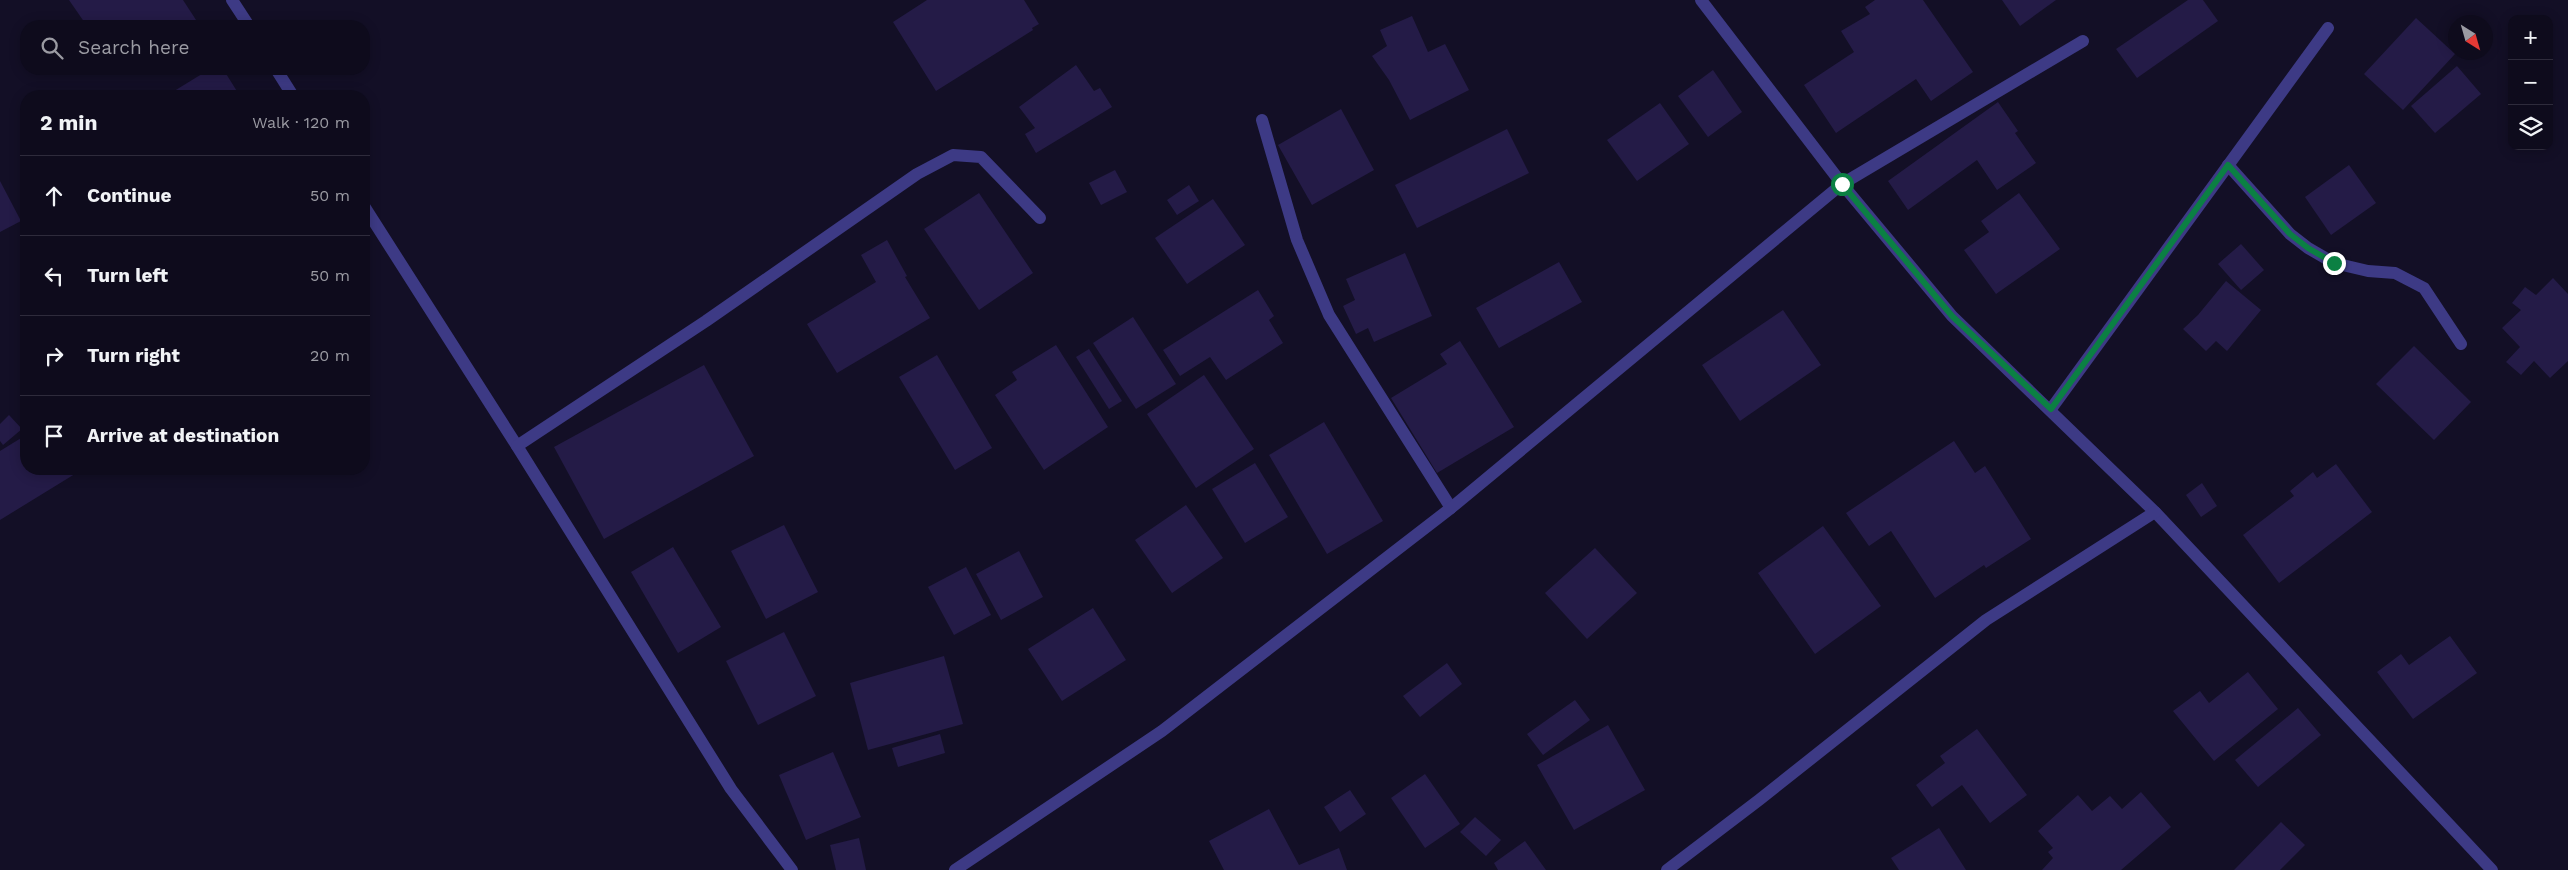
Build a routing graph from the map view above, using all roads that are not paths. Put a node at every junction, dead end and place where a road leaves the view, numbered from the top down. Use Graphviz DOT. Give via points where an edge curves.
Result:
graph roads {
  1 [pos="232,0"];
  2 [pos="1701,0"];
  3 [pos="245,20"];
  4 [pos="2328,28"];
  5 [pos="2083,41"];
  6 [pos="280,75"];
  7 [pos="289,90"];
  8 [pos="1262,120"];
  9 [pos="2228,165"];
  10 [pos="1842,184"];
  11 [pos="370,215"];
  12 [pos="1040,218"];
  13 [pos="2461,344"];
  14 [pos="2051,409"];
  15 [pos="517,446"];
  16 [pos="1451,508"];
  17 [pos="2155,512"];
  18 [pos="792,870"];
  19 [pos="955,870"];
  20 [pos="1667,870"];
  21 [pos="2492,870"];
  1 -- 3 [label="street"];
  2 -- 10 [label="street"];
  4 -- 9 [label="street"];
  5 -- 10 [label="street"];
  6 -- 7 [label="street"];
  8 -- 16 [label="street" via="1297,240 1329,315"];
  9 -- 13 [label="street" via="2290,234 2308,248 2334,263 2395,273 2424,288"];
  9 -- 14 [label="street"];
  10 -- 14 [label="street" via="1952,316"];
  10 -- 16 [label="street"];
  11 -- 15 [label="street"];
  12 -- 15 [label="street" via="981,157 953,155 917,174 706,321"];
  14 -- 17 [label="street"];
  15 -- 18 [label="street" via="731,789"];
  16 -- 19 [label="street" via="1162,730"];
  17 -- 20 [label="street" via="1986,620"];
  17 -- 21 [label="street"];
}
